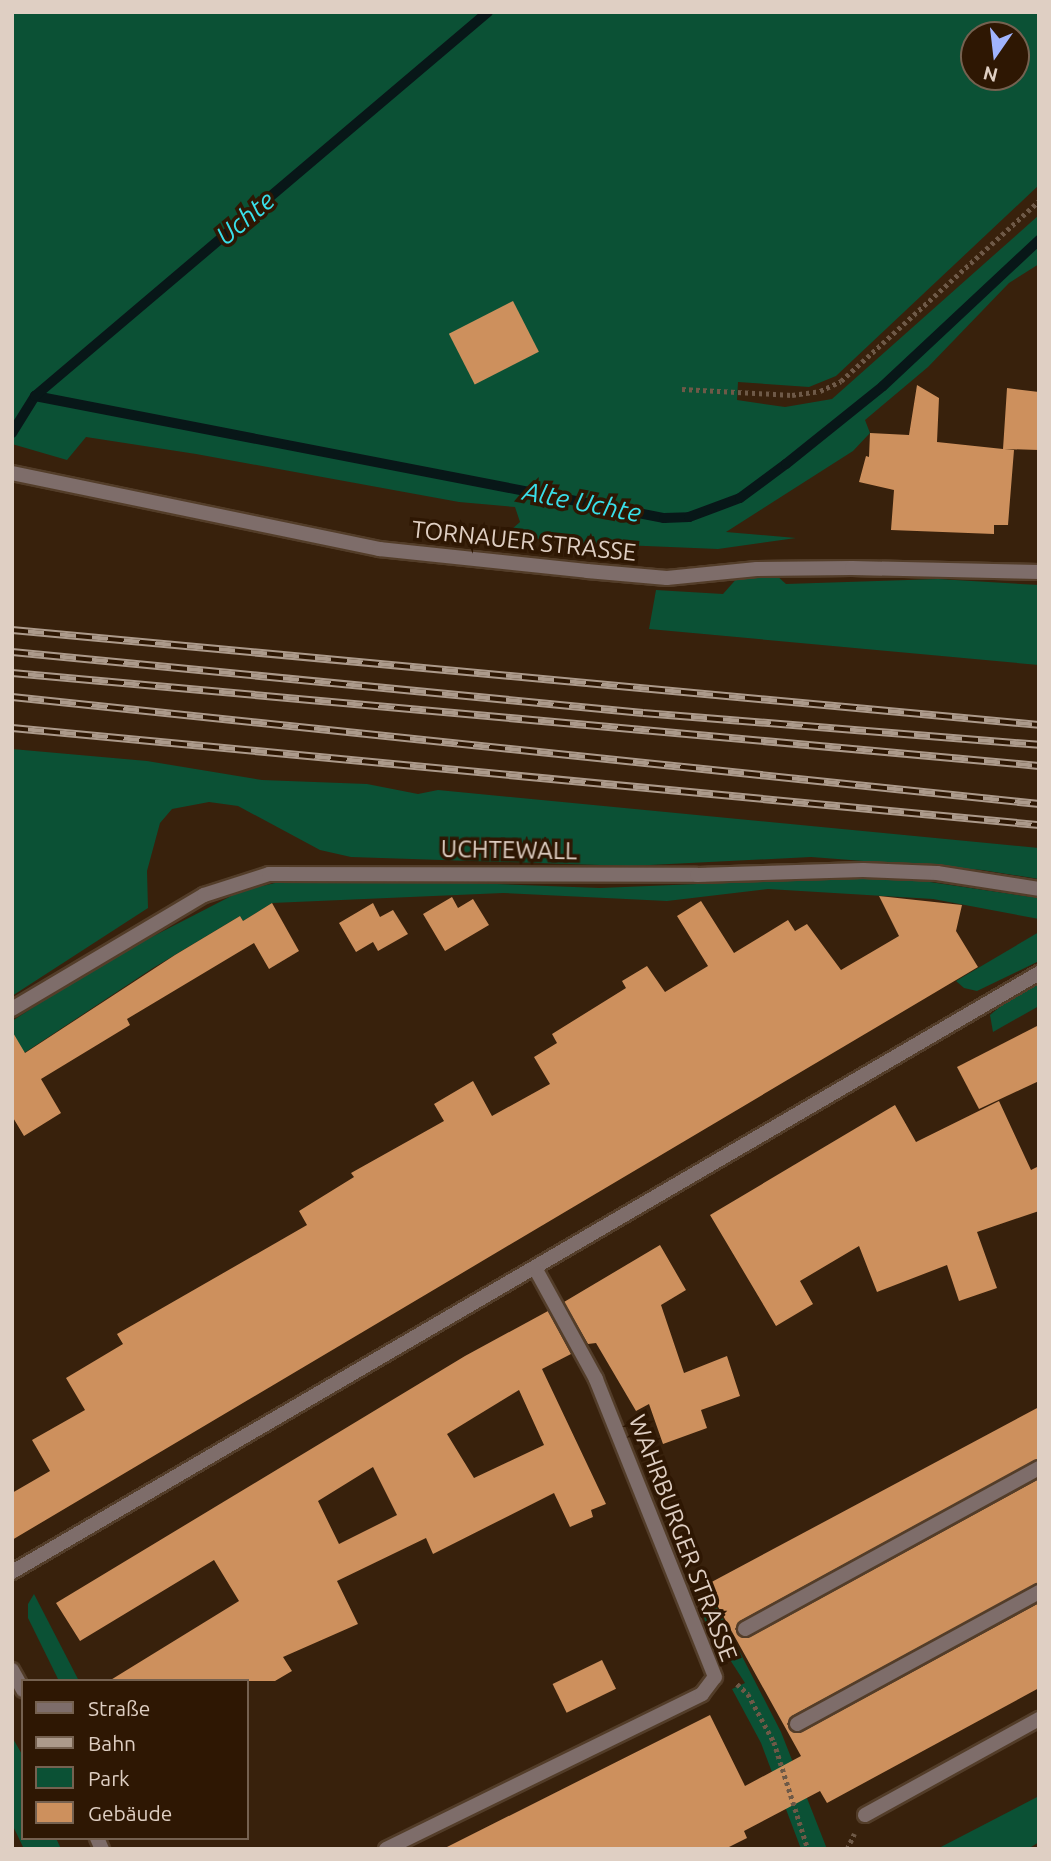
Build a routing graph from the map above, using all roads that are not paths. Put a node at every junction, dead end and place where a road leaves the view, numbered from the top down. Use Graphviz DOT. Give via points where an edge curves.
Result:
graph roads {
  1 [pos="17,474"];
  2 [pos="1039,572"];
  3 [pos="1039,889"];
  4 [pos="1039,973"];
  5 [pos="12,1009"];
  6 [pos="536,1270"];
  7 [pos="1039,1468"];
  8 [pos="12,1572"];
  9 [pos="1039,1591"];
  10 [pos="744,1629"];
  11 [pos="12,1670"];
  12 [pos="21,1686"];
  13 [pos="1039,1719"];
  14 [pos="797,1724"];
  15 [pos="865,1815"];
  16 [pos="386,1849"];
  1 -- 2 [label="street, TORNAUER STRASSE" via="379,548 587,571 667,578 811,568"];
  3 -- 5 [label="street, UCHTEWALL" via="937,873 863,870 697,875 270,874 204,895"];
  4 -- 6 [label="street"];
  6 -- 8 [label="street"];
  6 -- 16 [label="street, WAHRBURGER STRASSE" via="596,1379 713,1667 711,1687"];
  7 -- 10 [label="street"];
  9 -- 14 [label="street"];
  11 -- 12 [label="street"];
  13 -- 15 [label="street"];
}
